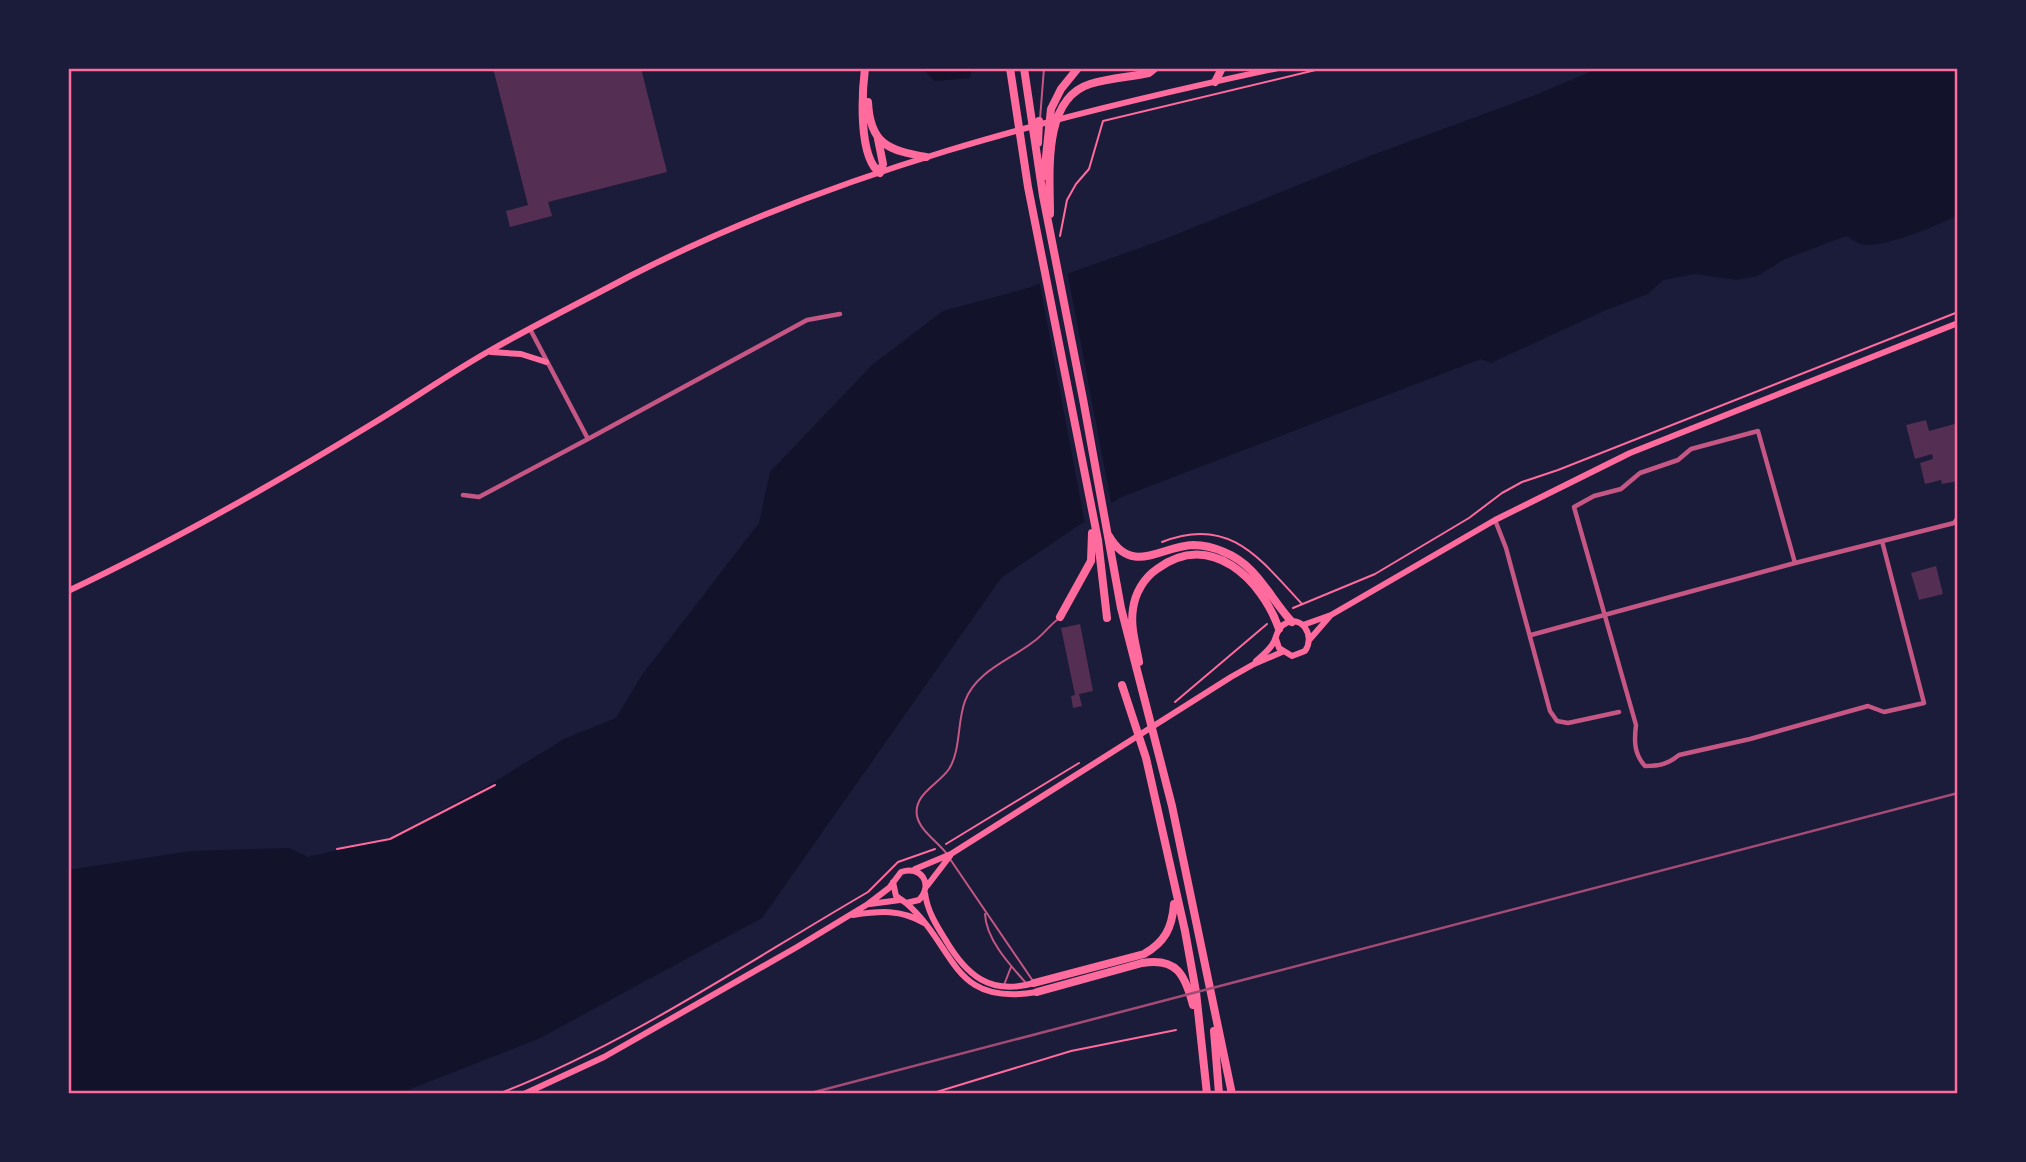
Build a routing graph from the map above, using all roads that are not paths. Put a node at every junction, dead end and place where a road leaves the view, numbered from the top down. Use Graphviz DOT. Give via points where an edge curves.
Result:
graph roads {
  1 [pos="865,68"];
  2 [pos="871,68"];
  3 [pos="1010,68"];
  4 [pos="1024,68"];
  5 [pos="1044,68"];
  6 [pos="1078,68"];
  7 [pos="1155,68"];
  8 [pos="1211,68"];
  9 [pos="1222,68"];
  10 [pos="1278,68"];
  11 [pos="1215,82"];
  12 [pos="1040,121"];
  13 [pos="878,139"];
  14 [pos="926,157"];
  15 [pos="1038,157"];
  16 [pos="880,173"];
  17 [pos="1043,196"];
  18 [pos="1050,232"];
  19 [pos="840,314"];
  20 [pos="1958,323"];
  21 [pos="530,330"];
  22 [pos="489,352"];
  23 [pos="546,362"];
  24 [pos="588,439"];
  25 [pos="463,495"];
  26 [pos="1958,518"];
  27 [pos="1495,520"];
  28 [pos="1108,534"];
  29 [pos="1882,541"];
  30 [pos="1096,542"];
  31 [pos="1795,563"];
  32 [pos="68,591"];
  33 [pos="1331,615"];
  34 [pos="1603,616"];
  35 [pos="1060,617"];
  36 [pos="1107,618"];
  37 [pos="1292,622"];
  38 [pos="1303,625"];
  39 [pos="1278,634"];
  40 [pos="1531,635"];
  41 [pos="1310,639"];
  42 [pos="1282,652"];
  43 [pos="1254,664"];
  44 [pos="1122,685"];
  45 [pos="1619,712"];
  46 [pos="1148,713"];
  47 [pos="951,854"];
  48 [pos="913,870"];
  49 [pos="893,882"];
  50 [pos="925,890"];
  51 [pos="1175,898"];
  52 [pos="903,901"];
  53 [pos="868,904"];
  54 [pos="985,913"];
  55 [pos="848,916"];
  56 [pos="925,924"];
  57 [pos="1011,966"];
  58 [pos="1031,984"];
  59 [pos="1003,986"];
  60 [pos="1037,992"];
  61 [pos="1211,997"];
  62 [pos="1200,1032"];
  63 [pos="524,1094"];
  64 [pos="1207,1094"];
  65 [pos="1219,1094"];
  66 [pos="1232,1094"];
  1 -- 16 [label="highway" via="863,119 872,167"];
  2 -- 13 [label="highway" via="868,111"];
  3 -- 30 [label="highway"];
  4 -- 15 [label="highway"];
  5 -- 12 [label="lane"];
  6 -- 17 [label="highway" via="1051,109"];
  7 -- 18 [label="highway" via="1089,84 1065,101 1058,113 1051,157"];
  8 -- 11 [label="highway"];
  9 -- 11 [label="highway"];
  10 -- 11 [label="main road"];
  11 -- 14 [label="main road"];
  12 -- 15 [label="highway"];
  13 -- 14 [label="highway" via="896,152"];
  13 -- 16 [label="highway" via="883,155"];
  14 -- 16 [label="main road"];
  15 -- 17 [label="highway"];
  16 -- 21 [label="main road" via="743,224 634,274"];
  17 -- 18 [label="highway"];
  18 -- 28 [label="highway"];
  19 -- 24 [label="street" via="807,320"];
  20 -- 27 [label="main road" via="1630,453"];
  21 -- 22 [label="main road"];
  21 -- 23 [label="street"];
  22 -- 23 [label="main road" via="521,354"];
  22 -- 32 [label="main road" via="243,498"];
  23 -- 24 [label="street"];
  24 -- 25 [label="street" via="479,497"];
  26 -- 29 [label="street" via="1954,523"];
  27 -- 33 [label="main road"];
  27 -- 40 [label="street"];
  28 -- 37 [label="highway" via="1133,557 1192,545 1227,553 1257,575"];
  28 -- 46 [label="highway"];
  29 -- 31 [label="street"];
  29 -- 34 [label="street" via="1924,703 1884,712 1868,706 1645,766 1634,743 1636,725"];
  30 -- 35 [label="highway" via="1089,566"];
  30 -- 36 [label="highway"];
  31 -- 34 [label="street"];
  31 -- 34 [label="street" via="1758,431 1691,449 1678,460 1640,473 1621,489 1574,507"];
  33 -- 38 [label="main road"];
  33 -- 41 [label="main road"];
  34 -- 40 [label="street"];
  35 -- 54 [label="lane" via="1035,642 975,684 964,702 949,769 918,804 919,822 942,847"];
  37 -- 38 [label="main road"];
  37 -- 39 [label="main road" via="1282,625"];
  38 -- 41 [label="main road"];
  39 -- 42 [label="main road"];
  39 -- 43 [label="main road"];
  39 -- 46 [label="highway" via="1272,609 1254,584 1227,563 1197,555 1160,566 1141,586 1132,611"];
  40 -- 45 [label="street" via="1550,711 1557,721 1568,723"];
  41 -- 42 [label="main road" via="1302,654"];
  42 -- 43 [label="main road"];
  43 -- 47 [label="main road"];
  44 -- 51 [label="highway" via="1146,758"];
  46 -- 61 [label="highway"];
  47 -- 48 [label="main road"];
  47 -- 50 [label="main road"];
  48 -- 49 [label="main road" via="901,872"];
  48 -- 50 [label="main road" via="924,878"];
  49 -- 52 [label="main road" via="894,892"];
  49 -- 53 [label="main road"];
  50 -- 52 [label="main road" via="915,902"];
  50 -- 59 [label="main road" via="939,929 965,969 985,982"];
  51 -- 58 [label="highway" via="1170,928 1152,950"];
  51 -- 62 [label="highway" via="1189,953"];
  52 -- 53 [label="main road"];
  52 -- 56 [label="main road"];
  53 -- 55 [label="main road"];
  54 -- 57 [label="lane" via="985,925"];
  54 -- 58 [label="lane"];
  55 -- 56 [label="main road" via="895,912"];
  55 -- 63 [label="main road" via="604,1057"];
  56 -- 60 [label="main road" via="961,974 979,988 1000,995"];
  57 -- 58 [label="lane"];
  57 -- 59 [label="lane"];
  58 -- 59 [label="main road"];
  58 -- 60 [label="lane"];
  58 -- 60 [label="lane"];
  60 -- 62 [label="highway" via="1142,963 1163,962 1185,980"];
  61 -- 65 [label="highway"];
  61 -- 66 [label="highway"];
  62 -- 64 [label="highway"];
}
